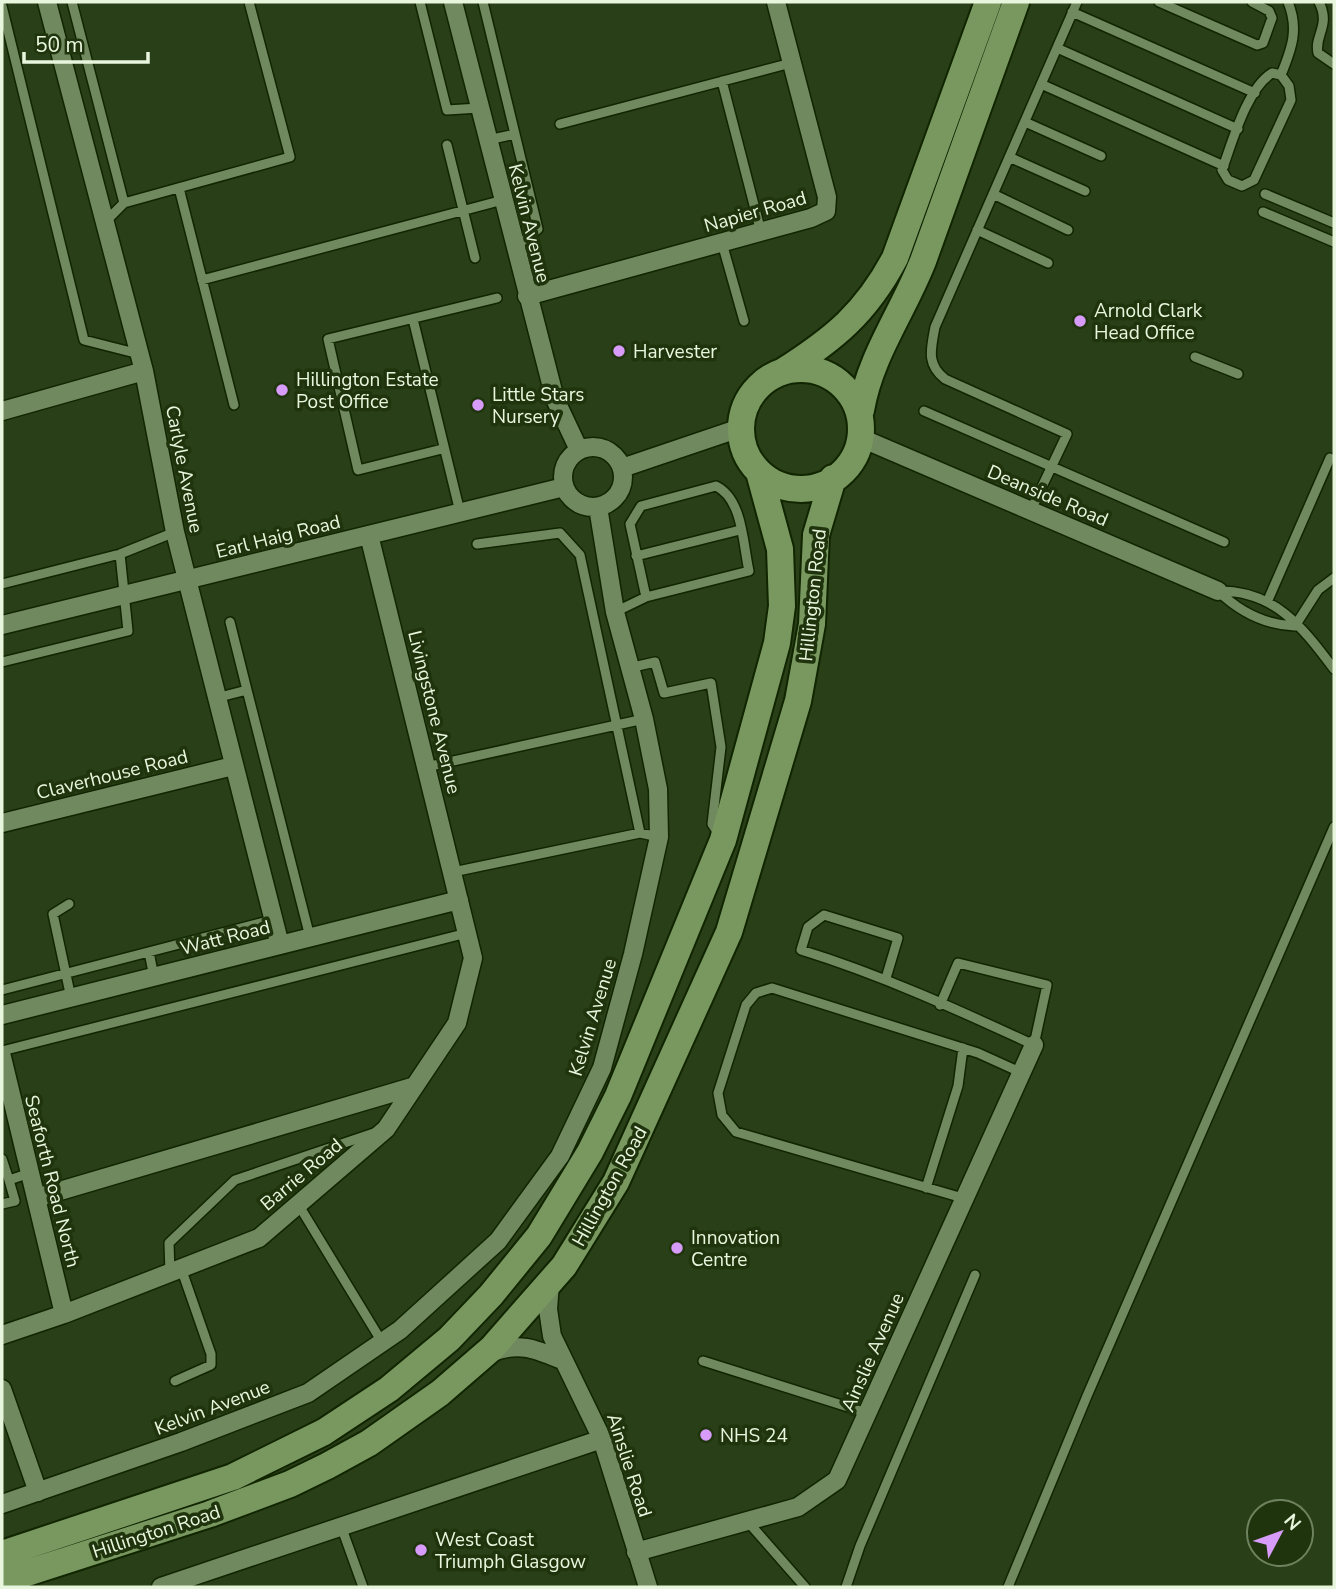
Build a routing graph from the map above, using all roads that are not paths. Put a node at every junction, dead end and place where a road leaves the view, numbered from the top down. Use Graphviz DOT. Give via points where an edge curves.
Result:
graph roads {
  1 [pos="47,2"];
  2 [pos="72,2"];
  3 [pos="249,2"];
  4 [pos="419,2"];
  5 [pos="453,2"];
  6 [pos="483,2"];
  7 [pos="776,2"];
  8 [pos="988,2"];
  9 [pos="1016,2"];
  10 [pos="1077,2"];
  11 [pos="1159,2"];
  12 [pos="1252,2"];
  13 [pos="1287,2"];
  14 [pos="1319,2"];
  15 [pos="2,6"];
  16 [pos="1072,12"];
  17 [pos="1056,48"];
  18 [pos="791,63"];
  19 [pos="1334,64"];
  20 [pos="1281,75"];
  21 [pos="722,81"];
  22 [pos="1041,84"];
  23 [pos="1255,93"];
  24 [pos="480,108"];
  25 [pos="1024,122"];
  26 [pos="560,124"];
  27 [pos="1238,129"];
  28 [pos="515,134"];
  29 [pos="488,139"];
  30 [pos="447,145"];
  31 [pos="1101,156"];
  32 [pos="1009,157"];
  33 [pos="1224,166"];
  34 [pos="179,188"];
  35 [pos="1085,191"];
  36 [pos="993,194"];
  37 [pos="1265,194"];
  38 [pos="503,200"];
  39 [pos="124,203"];
  40 [pos="463,211"];
  41 [pos="1263,212"];
  42 [pos="104,222"];
  43 [pos="1334,223"];
  44 [pos="977,230"];
  45 [pos="1068,230"];
  46 [pos="761,232"];
  47 [pos="1334,242"];
  48 [pos="722,243"];
  49 [pos="515,247"];
  50 [pos="475,258"];
  51 [pos="1048,263"];
  52 [pos="202,280"];
  53 [pos="527,296"];
  54 [pos="497,298"];
  55 [pos="412,319"];
  56 [pos="744,321"];
  57 [pos="1195,357"];
  58 [pos="141,363"];
  59 [pos="782,372"];
  60 [pos="1238,374"];
  61 [pos="233,405"];
  62 [pos="861,410"];
  63 [pos="2,411"];
  64 [pos="924,411"];
  65 [pos="740,428"];
  66 [pos="861,438"];
  67 [pos="442,449"];
  68 [pos="579,450"];
  69 [pos="1331,458"];
  70 [pos="1052,465"];
  71 [pos="622,468"];
  72 [pos="758,472"];
  73 [pos="833,478"];
  74 [pos="564,487"];
  75 [pos="598,507"];
  76 [pos="1031,510"];
  77 [pos="460,512"];
  78 [pos="740,530"];
  79 [pos="176,532"];
  80 [pos="369,535"];
  81 [pos="1224,542"];
  82 [pos="477,544"];
  83 [pos="120,554"];
  84 [pos="636,556"];
  85 [pos="1334,578"];
  86 [pos="187,579"];
  87 [pos="2,584"];
  88 [pos="1218,591"];
  89 [pos="124,593"];
  90 [pos="646,597"];
  91 [pos="1268,600"];
  92 [pos="615,612"];
  93 [pos="230,622"];
  94 [pos="2,625"];
  95 [pos="1296,626"];
  96 [pos="2,662"];
  97 [pos="629,668"];
  98 [pos="1334,669"];
  99 [pos="247,690"];
  100 [pos="216,698"];
  101 [pos="644,719"];
  102 [pos="617,724"];
  103 [pos="233,766"];
  104 [pos="426,767"];
  105 [pos="2,823"];
  106 [pos="1334,827"];
  107 [pos="640,833"];
  108 [pos="659,837"];
  109 [pos="723,840"];
  110 [pos="453,873"];
  111 [pos="459,900"];
  112 [pos="69,904"];
  113 [pos="272,920"];
  114 [pos="467,933"];
  115 [pos="310,937"];
  116 [pos="280,945"];
  117 [pos="149,952"];
  118 [pos="66,973"];
  119 [pos="154,977"];
  120 [pos="886,978"];
  121 [pos="2,990"];
  122 [pos="71,998"];
  123 [pos="940,1005"];
  124 [pos="2,1015"];
  125 [pos="1034,1045"];
  126 [pos="963,1048"];
  127 [pos="2,1051"];
  128 [pos="2,1057"];
  129 [pos="1022,1073"];
  130 [pos="412,1087"];
  131 [pos="386,1129"];
  132 [pos="2,1159"];
  133 [pos="30,1173"];
  134 [pos="9,1180"];
  135 [pos="926,1188"];
  136 [pos="36,1198"];
  137 [pos="966,1199"];
  138 [pos="2,1204"];
  139 [pos="298,1204"];
  140 [pos="175,1270"];
  141 [pos="975,1275"];
  142 [pos="550,1283"];
  143 [pos="64,1314"];
  144 [pos="2,1335"];
  145 [pos="382,1342"];
  146 [pos="484,1354"];
  147 [pos="562,1360"];
  148 [pos="703,1361"];
  149 [pos="175,1381"];
  150 [pos="2,1389"];
  151 [pos="867,1413"];
  152 [pos="603,1438"];
  153 [pos="38,1492"];
  154 [pos="2,1504"];
  155 [pos="749,1522"];
  156 [pos="341,1526"];
  157 [pos="636,1552"];
  158 [pos="2,1554"];
  159 [pos="2,1581"];
  160 [pos="161,1587"];
  161 [pos="363,1587"];
  162 [pos="649,1587"];
  163 [pos="805,1587"];
  164 [pos="846,1587"];
  165 [pos="1008,1587"];
  1 -- 42 [label="street, Carlyle Avenue"];
  2 -- 39 [label="lane"];
  3 -- 34 [label="lane" via="290,157"];
  4 -- 24 [label="lane" via="447,110"];
  5 -- 24 [label="street, Kelvin Avenue"];
  6 -- 28 [label="lane"];
  7 -- 18 [label="street, Napier Road"];
  8 -- 59 [label="main road" via="900,247 884,278 840,334"];
  9 -- 62 [label="main road" via="923,261 872,365"];
  10 -- 16 [label="lane"];
  11 -- 12 [label="lane" via="1257,45 1263,43 1272,18 1269,11"];
  13 -- 20 [label="lane" via="1295,20 1293,46"];
  14 -- 19 [label="lane" via="1325,23 1316,46 1318,53"];
  15 -- 58 [label="lane" via="84,340"];
  16 -- 17 [label="lane"];
  16 -- 23 [label="lane"];
  17 -- 22 [label="lane"];
  17 -- 27 [label="lane"];
  18 -- 21 [label="lane"];
  18 -- 46 [label="street, Napier Road" via="827,197 826,211"];
  20 -- 23 [label="lane" via="1272,72"];
  20 -- 33 [label="lane" via="1291,100 1254,180 1242,186 1228,180"];
  21 -- 26 [label="lane"];
  21 -- 46 [label="lane"];
  22 -- 25 [label="lane"];
  22 -- 33 [label="lane"];
  23 -- 27 [label="lane"];
  24 -- 29 [label="street, Kelvin Avenue"];
  25 -- 31 [label="lane"];
  25 -- 32 [label="lane"];
  27 -- 33 [label="lane"];
  28 -- 29 [label="lane"];
  28 -- 49 [label="lane" via="538,229"];
  29 -- 38 [label="street, Kelvin Avenue"];
  30 -- 40 [label="lane"];
  32 -- 35 [label="lane"];
  32 -- 36 [label="lane"];
  34 -- 39 [label="lane"];
  34 -- 52 [label="lane"];
  36 -- 44 [label="lane"];
  36 -- 45 [label="lane"];
  37 -- 43 [label="lane"];
  38 -- 40 [label="lane"];
  38 -- 49 [label="street, Kelvin Avenue"];
  39 -- 42 [label="lane"];
  40 -- 50 [label="lane"];
  40 -- 52 [label="lane"];
  41 -- 47 [label="lane"];
  42 -- 58 [label="street, Carlyle Avenue"];
  44 -- 51 [label="lane"];
  44 -- 70 [label="lane" via="935,327 930,356 933,369 945,379 1067,434"];
  46 -- 48 [label="street, Napier Road"];
  48 -- 53 [label="street, Napier Road"];
  48 -- 56 [label="lane"];
  49 -- 53 [label="street, Kelvin Avenue"];
  52 -- 61 [label="lane"];
  53 -- 68 [label="street, Kelvin Avenue" via="555,399"];
  54 -- 55 [label="lane"];
  55 -- 67 [label="lane"];
  55 -- 67 [label="lane" via="328,339 352,446 358,470"];
  57 -- 60 [label="lane"];
  58 -- 63 [label="street"];
  58 -- 79 [label="street, Carlyle Avenue"];
  59 -- 62 [label="main road" via="826,374 844,386"];
  59 -- 65 [label="main road" via="751,396"];
  62 -- 66 [label="main road"];
  64 -- 70 [label="lane"];
  65 -- 71 [label="street"];
  65 -- 72 [label="main road" via="747,457"];
  66 -- 73 [label="main road" via="848,466"];
  66 -- 76 [label="street, Deanside Road"];
  67 -- 77 [label="lane"];
  68 -- 71 [label="street" via="605,449"];
  68 -- 74 [label="street" via="566,463"];
  69 -- 91 [label="lane"];
  70 -- 76 [label="lane"];
  70 -- 81 [label="lane"];
  71 -- 75 [label="street" via="621,490"];
  72 -- 73 [label="main road" via="773,483 797,490"];
  72 -- 109 [label="main road, Hillington Road" via="780,549 782,606 777,643"];
  73 -- 142 [label="main road, Hillington Road" via="816,535 813,624 798,701 729,932 616,1182"];
  74 -- 75 [label="street" via="578,504"];
  74 -- 77 [label="street, Earl Haig Road"];
  75 -- 92 [label="street, Kelvin Avenue"];
  76 -- 88 [label="street, Deanside Road"];
  77 -- 80 [label="street, Earl Haig Road"];
  78 -- 84 [label="lane"];
  78 -- 84 [label="lane" via="734,502 727,491 716,486 655,500 641,506 630,524"];
  78 -- 90 [label="lane" via="749,571"];
  79 -- 83 [label="lane"];
  79 -- 86 [label="street, Carlyle Avenue"];
  80 -- 86 [label="street, Earl Haig Road"];
  80 -- 104 [label="street, Livingstone Avenue"];
  82 -- 102 [label="lane" via="561,533 580,555"];
  83 -- 87 [label="lane"];
  83 -- 89 [label="lane"];
  84 -- 90 [label="lane"];
  85 -- 95 [label="lane" via="1318,590"];
  86 -- 89 [label="street, Earl Haig Road"];
  86 -- 100 [label="street, Carlyle Avenue"];
  88 -- 91 [label="lane"];
  88 -- 95 [label="lane" via="1241,610 1267,622"];
  89 -- 94 [label="street, Earl Haig Road"];
  89 -- 96 [label="lane" via="128,631"];
  90 -- 92 [label="lane"];
  91 -- 95 [label="lane"];
  92 -- 97 [label="street, Kelvin Avenue"];
  93 -- 99 [label="lane"];
  95 -- 98 [label="lane"];
  97 -- 101 [label="street, Kelvin Avenue"];
  97 -- 109 [label="lane" via="655,662 664,693 711,682 721,747 712,824"];
  99 -- 100 [label="lane"];
  99 -- 115 [label="lane"];
  100 -- 103 [label="street, Carlyle Avenue"];
  101 -- 102 [label="lane"];
  101 -- 108 [label="street, Kelvin Avenue" via="658,789"];
  102 -- 104 [label="lane"];
  102 -- 107 [label="lane"];
  103 -- 105 [label="street, Claverhouse Road"];
  103 -- 113 [label="street, Carlyle Avenue"];
  104 -- 110 [label="street, Livingstone Avenue"];
  106 -- 165 [label="lane"];
  107 -- 108 [label="lane"];
  107 -- 110 [label="lane"];
  108 -- 145 [label="street, Kelvin Avenue" via="602,1068 560,1156 498,1241"];
  109 -- 158 [label="main road, Hillington Road" via="644,1035 590,1152 539,1236 458,1329 368,1404 288,1452 189,1493"];
  110 -- 111 [label="street, Livingstone Avenue"];
  111 -- 114 [label="street, Barrie Road"];
  111 -- 115 [label="street, Watt Road"];
  112 -- 118 [label="lane" via="53,914"];
  113 -- 116 [label="street, Carlyle Avenue"];
  113 -- 117 [label="lane"];
  114 -- 127 [label="lane"];
  114 -- 130 [label="street, Barrie Road" via="473,958 457,1023"];
  115 -- 116 [label="street, Watt Road"];
  116 -- 119 [label="street, Watt Road"];
  117 -- 118 [label="lane"];
  117 -- 119 [label="lane"];
  118 -- 121 [label="lane"];
  118 -- 122 [label="lane"];
  119 -- 122 [label="street, Watt Road"];
  120 -- 120 [label="lane" via="801,950 808,927 824,915 898,938"];
  120 -- 123 [label="lane"];
  122 -- 124 [label="street, Watt Road"];
  123 -- 125 [label="lane"];
  123 -- 125 [label="lane" via="958,963 1047,985"];
  125 -- 129 [label="street, Ainslie Avenue"];
  126 -- 129 [label="lane"];
  126 -- 135 [label="lane" via="958,1086"];
  126 -- 135 [label="lane" via="772,988 756,993 746,1005 718,1093 722,1115 736,1132"];
  128 -- 133 [label="street, Seaforth Road North"];
  129 -- 137 [label="street, Ainslie Avenue"];
  130 -- 131 [label="street, Barrie Road"];
  130 -- 136 [label="street"];
  131 -- 139 [label="street, Barrie Road"];
  131 -- 140 [label="lane" via="235,1180 169,1243"];
  132 -- 134 [label="lane"];
  133 -- 134 [label="lane"];
  133 -- 136 [label="street, Seaforth Road North"];
  134 -- 138 [label="lane" via="15,1200"];
  135 -- 137 [label="lane"];
  136 -- 143 [label="street, Seaforth Road North"];
  137 -- 151 [label="street, Ainslie Avenue"];
  139 -- 140 [label="street, Barrie Road" via="259,1238"];
  139 -- 145 [label="lane"];
  140 -- 143 [label="street, Barrie Road"];
  140 -- 149 [label="lane" via="211,1354 211,1365"];
  141 -- 164 [label="lane"];
  142 -- 146 [label="main road, Hillington Road"];
  142 -- 147 [label="street, Ainslie Road" via="549,1324"];
  143 -- 144 [label="street, Barrie Road"];
  145 -- 153 [label="street, Kelvin Avenue" via="308,1393"];
  146 -- 147 [label="street" via="522,1345"];
  146 -- 159 [label="main road, Hillington Road" via="440,1394 380,1435 290,1484"];
  147 -- 152 [label="street, Ainslie Road"];
  148 -- 151 [label="lane"];
  150 -- 153 [label="street"];
  151 -- 155 [label="street, Ainslie Avenue" via="837,1480 798,1507"];
  152 -- 156 [label="street"];
  152 -- 157 [label="street, Ainslie Road"];
  153 -- 154 [label="street"];
  155 -- 157 [label="street, Ainslie Avenue"];
  155 -- 163 [label="lane"];
  156 -- 160 [label="street"];
  156 -- 161 [label="lane"];
  157 -- 162 [label="street, Ainslie Road"];
}
